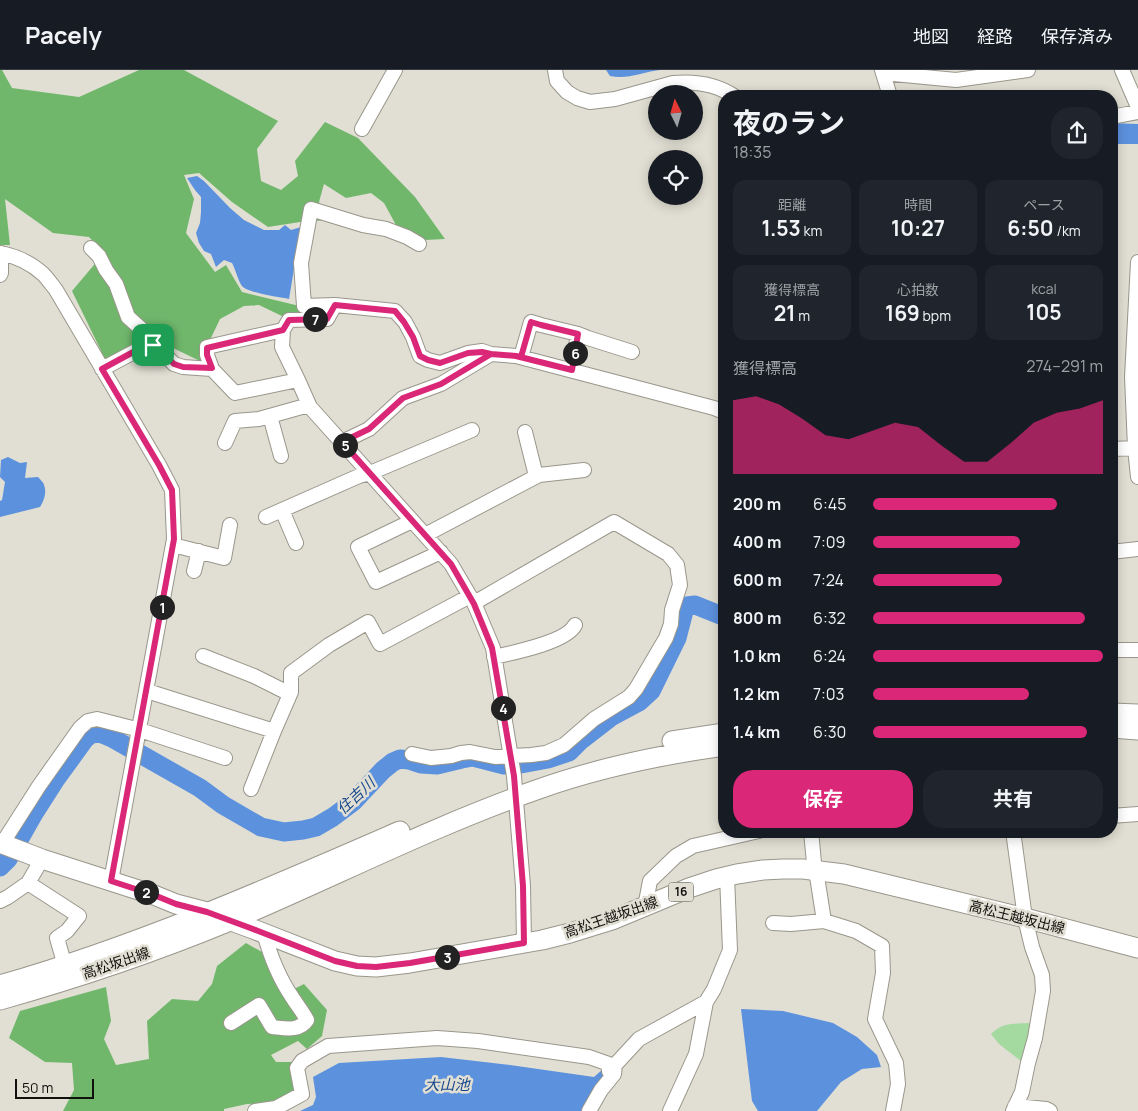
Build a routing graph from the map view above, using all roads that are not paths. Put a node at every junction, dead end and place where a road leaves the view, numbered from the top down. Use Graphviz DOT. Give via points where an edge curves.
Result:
graph roads {
  1 [pos="395,70"];
  2 [pos="555,70"];
  3 [pos="1028,70"];
  4 [pos="1122,70"];
  5 [pos="883,72"];
  6 [pos="725,90"];
  7 [pos="888,90"];
  8 [pos="1138,107"];
  9 [pos="1138,112"];
  10 [pos="1118,116"];
  11 [pos="362,129"];
  12 [pos="419,244"];
  13 [pos="90,248"];
  14 [pos="1,253"];
  15 [pos="1138,262"];
  16 [pos="0,275"];
  17 [pos="335,305"];
  18 [pos="283,330"];
  19 [pos="578,334"];
  20 [pos="153,345"];
  21 [pos="632,352"];
  22 [pos="491,354"];
  23 [pos="521,357"];
  24 [pos="212,368"];
  25 [pos="102,369"];
  26 [pos="572,370"];
  27 [pos="298,380"];
  28 [pos="309,405"];
  29 [pos="718,410"];
  30 [pos="270,416"];
  31 [pos="472,430"];
  32 [pos="525,432"];
  33 [pos="342,442"];
  34 [pos="225,443"];
  35 [pos="1136,448"];
  36 [pos="1118,449"];
  37 [pos="281,456"];
  38 [pos="584,470"];
  39 [pos="370,473"];
  40 [pos="536,476"];
  41 [pos="1138,477"];
  42 [pos="282,510"];
  43 [pos="266,517"];
  44 [pos="412,520"];
  45 [pos="230,525"];
  46 [pos="425,535"];
  47 [pos="296,543"];
  48 [pos="173,545"];
  49 [pos="1138,549"];
  50 [pos="199,551"];
  51 [pos="1118,551"];
  52 [pos="441,552"];
  53 [pos="194,571"];
  54 [pos="472,600"];
  55 [pos="574,625"];
  56 [pos="1118,650"];
  57 [pos="1138,650"];
  58 [pos="202,656"];
  59 [pos="494,657"];
  60 [pos="147,691"];
  61 [pos="290,694"];
  62 [pos="1118,713"];
  63 [pos="1138,714"];
  64 [pos="1118,729"];
  65 [pos="140,730"];
  66 [pos="1138,730"];
  67 [pos="274,731"];
  68 [pos="718,733"];
  69 [pos="718,747"];
  70 [pos="412,754"];
  71 [pos="225,758"];
  72 [pos="513,774"];
  73 [pos="251,790"];
  74 [pos="1138,814"];
  75 [pos="1118,815"];
  76 [pos="728,838"];
  77 [pos="812,838"];
  78 [pos="1014,838"];
  79 [pos="6,846"];
  80 [pos="42,859"];
  81 [pos="816,870"];
  82 [pos="727,876"];
  83 [pos="111,881"];
  84 [pos="28,883"];
  85 [pos="0,901"];
  86 [pos="644,907"];
  87 [pos="207,912"];
  88 [pos="1025,918"];
  89 [pos="824,920"];
  90 [pos="230,921"];
  91 [pos="773,922"];
  92 [pos="264,933"];
  93 [pos="524,943"];
  94 [pos="1138,948"];
  95 [pos="65,966"];
  96 [pos="0,985"];
  97 [pos="0,1000"];
  98 [pos="706,1002"];
  99 [pos="231,1023"];
  100 [pos="614,1074"];
  101 [pos="277,1109"];
  102 [pos="1014,1109"];
  103 [pos="255,1111"];
  104 [pos="589,1111"];
  105 [pos="670,1111"];
  106 [pos="892,1111"];
  107 [pos="1050,1111"];
  1 -- 11 [label="street"];
  2 -- 6 [label="street" via="557,81 567,92 590,102 682,82"];
  3 -- 5 [label="street" via="956,80"];
  4 -- 8 [label="street"];
  5 -- 7 [label="street"];
  9 -- 10 [label="street"];
  12 -- 17 [label="street" via="386,229 311,209 301,263 304,306"];
  13 -- 20 [label="street" via="99,256 116,284 128,317 149,336"];
  14 -- 16 [label="street"];
  14 -- 25 [label="street" via="12,255 45,275"];
  15 -- 35 [label="street" via="1132,377"];
  17 -- 18 [label="street" via="327,319 289,320"];
  17 -- 22 [label="street" via="395,311 413,337 420,356 428,360 440,363 468,353"];
  18 -- 24 [label="street" via="207,348"];
  18 -- 27 [label="street" via="282,347"];
  19 -- 21 [label="street"];
  19 -- 23 [label="street" via="531,322"];
  19 -- 26 [label="street"];
  20 -- 24 [label="street" via="174,364"];
  20 -- 25 [label="street" via="148,344"];
  22 -- 23 [label="street"];
  22 -- 33 [label="street" via="441,384 403,398 369,429"];
  23 -- 26 [label="street"];
  24 -- 27 [label="street" via="235,393"];
  25 -- 48 [label="street" via="172,490"];
  26 -- 29 [label="street"];
  27 -- 28 [label="street"];
  28 -- 30 [label="street"];
  28 -- 33 [label="street"];
  30 -- 34 [label="street" via="235,421"];
  30 -- 37 [label="street"];
  31 -- 39 [label="street"];
  32 -- 40 [label="street"];
  33 -- 39 [label="street"];
  35 -- 36 [label="street"];
  35 -- 41 [label="street"];
  38 -- 40 [label="street"];
  39 -- 42 [label="street"];
  39 -- 44 [label="street"];
  40 -- 46 [label="street"];
  42 -- 43 [label="street"];
  42 -- 47 [label="street"];
  44 -- 46 [label="street"];
  44 -- 52 [label="street" via="358,548 376,582"];
  45 -- 50 [label="street" via="224,558"];
  46 -- 52 [label="street"];
  48 -- 50 [label="street"];
  48 -- 60 [label="street"];
  49 -- 51 [label="street"];
  50 -- 53 [label="street"];
  52 -- 54 [label="street"];
  54 -- 59 [label="street"];
  54 -- 61 [label="street" via="380,644 368,622 290,673"];
  54 -- 72 [label="street" via="614,522 668,554 677,565 680,585 671,624 636,689 564,745 531,755"];
  55 -- 59 [label="street" via="572,630 550,642"];
  56 -- 57 [label="street"];
  58 -- 61 [label="street"];
  59 -- 72 [label="street"];
  60 -- 65 [label="street"];
  60 -- 67 [label="street"];
  61 -- 67 [label="street"];
  62 -- 63 [label="main road"];
  64 -- 66 [label="main road"];
  65 -- 71 [label="street"];
  65 -- 79 [label="street" via="97,719 88,721 39,786"];
  65 -- 83 [label="street"];
  67 -- 73 [label="street"];
  68 -- 72 [label="main road"];
  69 -- 72 [label="main road" via="636,762 536,790"];
  70 -- 72 [label="street" via="431,758 470,752 495,757"];
  72 -- 87 [label="main road" via="429,819"];
  72 -- 90 [label="main road" via="434,830"];
  72 -- 93 [label="street" via="523,886"];
  74 -- 75 [label="street"];
  76 -- 86 [label="street" via="693,846 676,856 650,881"];
  77 -- 81 [label="street"];
  78 -- 88 [label="street"];
  79 -- 80 [label="main road, 高松王越坂出線 / 16"];
  80 -- 83 [label="main road, 高松王越坂出線 / 16"];
  80 -- 84 [label="street"];
  81 -- 82 [label="main road, 高松王越坂出線 / 16" via="763,870"];
  81 -- 88 [label="main road, 高松王越坂出線 / 16"];
  81 -- 89 [label="street"];
  82 -- 86 [label="main road, 高松王越坂出線 / 16"];
  82 -- 98 [label="street" via="730,950"];
  83 -- 87 [label="main road, 高松王越坂出線 / 16"];
  84 -- 85 [label="street"];
  84 -- 95 [label="street" via="79,916 57,938"];
  86 -- 93 [label="main road, 高松王越坂出線 / 16" via="592,927"];
  87 -- 90 [label="main road, 高松王越坂出線 / 16"];
  87 -- 95 [label="main road, 高松坂出線"];
  88 -- 94 [label="main road, 高松王越坂出線 / 16"];
  88 -- 102 [label="street" via="1042,975 1043,992 1022,1092"];
  89 -- 91 [label="street" via="791,924"];
  89 -- 106 [label="street" via="856,931 882,946 883,973 875,1019 896,1063 898,1084"];
  90 -- 92 [label="main road, 高松王越坂出線 / 16"];
  90 -- 97 [label="main road, 高松坂出線" via="113,965"];
  92 -- 93 [label="main road, 高松王越坂出線 / 16" via="335,961 376,967"];
  92 -- 99 [label="street" via="270,955 307,1020 295,1028 272,1026 259,1005"];
  95 -- 96 [label="main road, 高松坂出線"];
  98 -- 100 [label="street" via="639,1039 615,1065"];
  98 -- 105 [label="street" via="696,1054"];
  100 -- 101 [label="street" via="609,1071 610,1064 589,1057 478,1040 437,1038 328,1046 302,1061 298,1068 302,1094"];
  100 -- 104 [label="street"];
  101 -- 103 [label="street"];
  102 -- 107 [label="street"];
}
